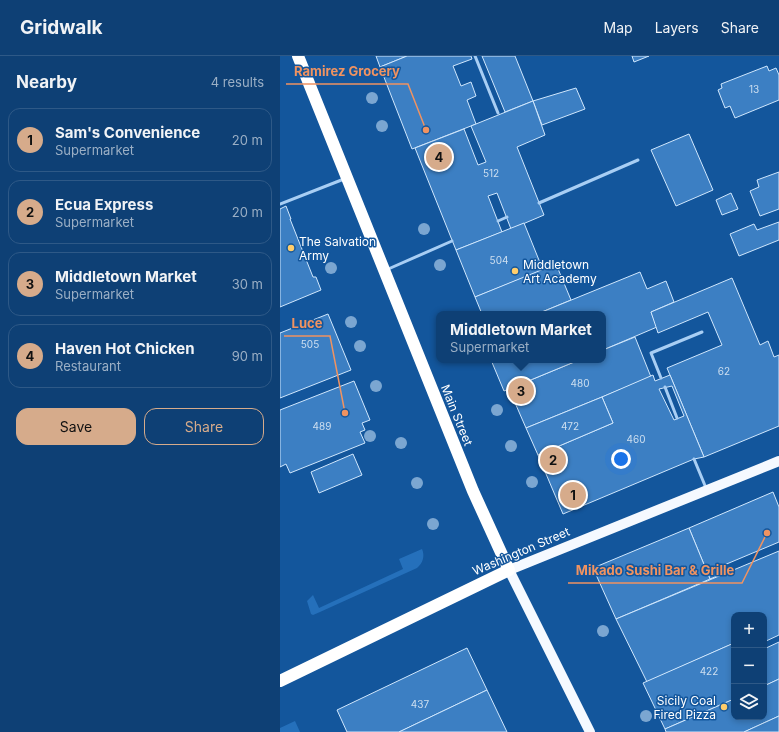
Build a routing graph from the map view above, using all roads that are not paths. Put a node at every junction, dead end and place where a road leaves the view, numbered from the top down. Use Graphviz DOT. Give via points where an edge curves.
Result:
graph roads {
  1 [pos="298,56"];
  2 [pos="475,56"];
  3 [pos="498,113"];
  4 [pos="638,160"];
  5 [pos="347,178"];
  6 [pos="539,203"];
  7 [pos="280,204"];
  8 [pos="507,217"];
  9 [pos="498,221"];
  10 [pos="452,241"];
  11 [pos="384,271"];
  12 [pos="702,332"];
  13 [pos="661,378"];
  14 [pos="665,387"];
  15 [pos="677,418"];
  16 [pos="694,459"];
  17 [pos="779,461"];
  18 [pos="707,490"];
  19 [pos="509,570"];
  20 [pos="280,681"];
  21 [pos="590,732"];
  1 -- 5 [label="highway, Main Street"];
  2 -- 3 [label="lane"];
  4 -- 6 [label="lane"];
  5 -- 7 [label="lane"];
  5 -- 11 [label="highway, Main Street"];
  8 -- 9 [label="lane"];
  10 -- 11 [label="lane"];
  11 -- 19 [label="highway, Main Street" via="473,491"];
  12 -- 13 [label="lane" via="651,353"];
  14 -- 15 [label="lane"];
  16 -- 18 [label="lane"];
  17 -- 18 [label="main road, Washington Street"];
  18 -- 19 [label="main road, Washington Street"];
  19 -- 20 [label="highway, Washington Street"];
  19 -- 21 [label="main road, Main Street"];
}
